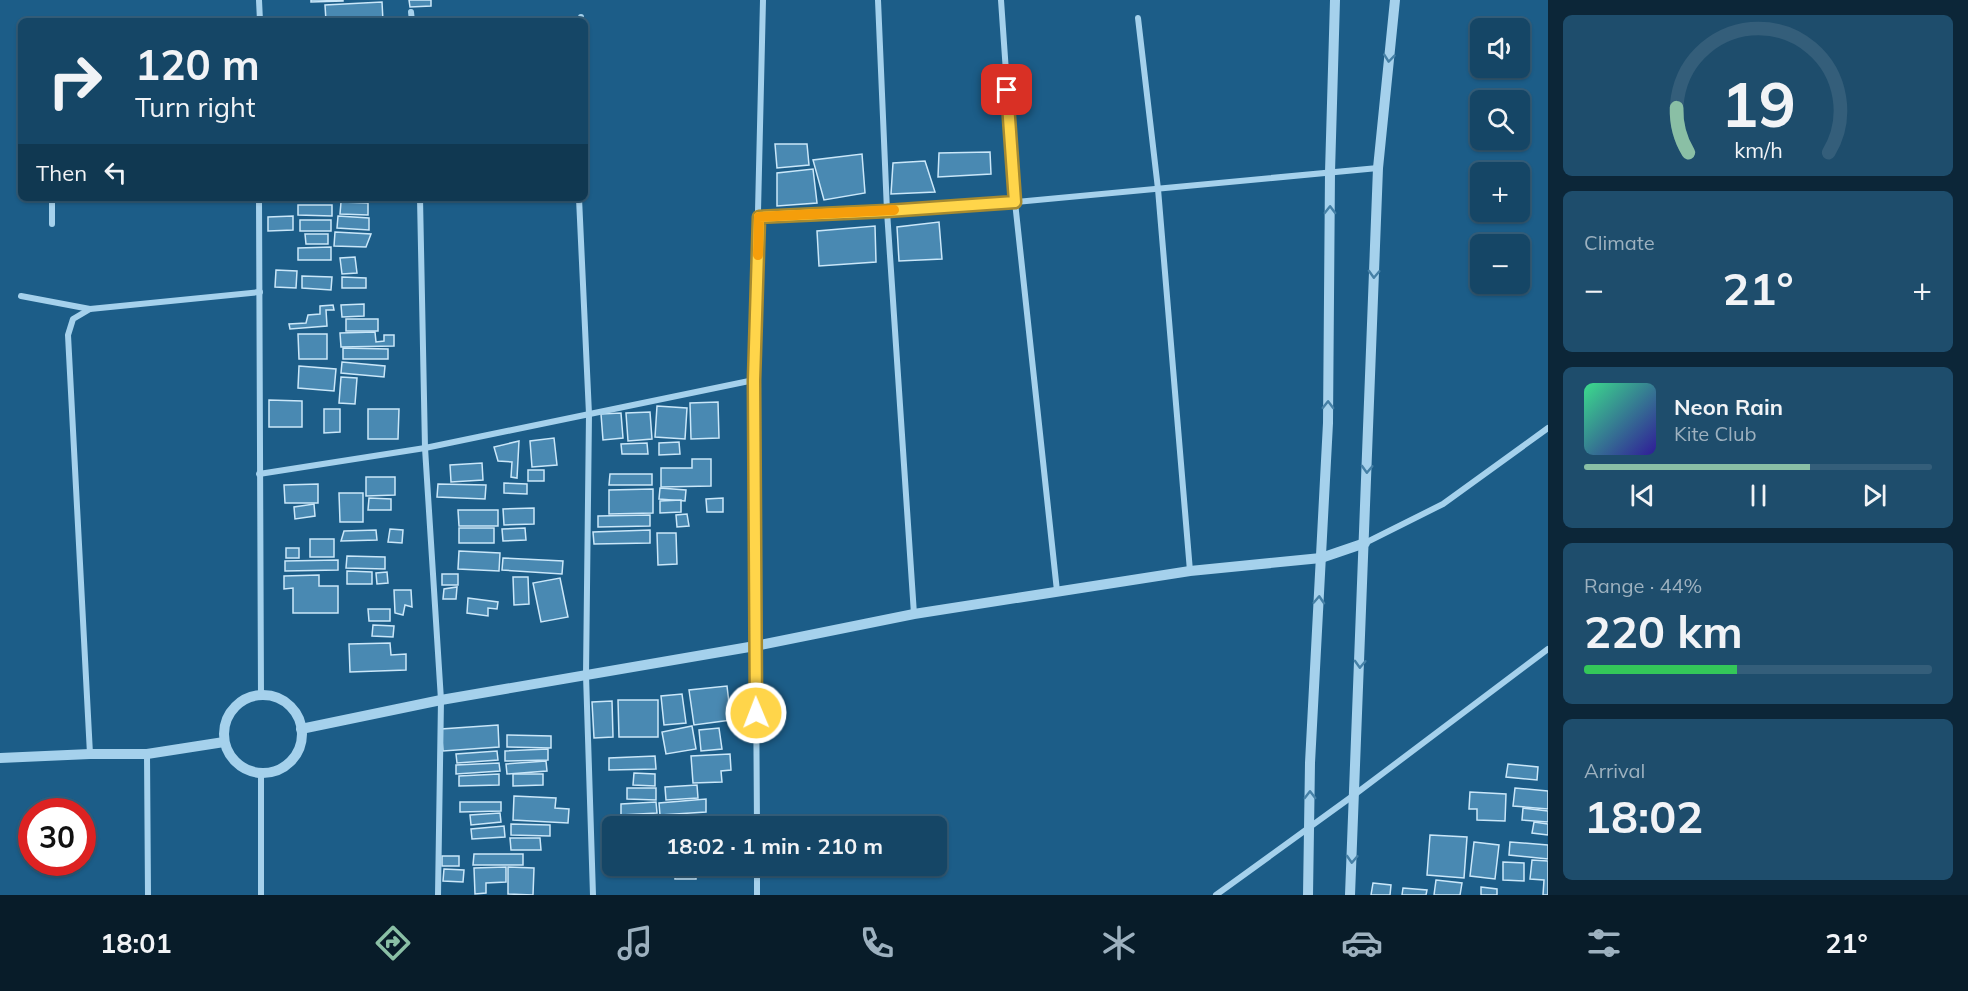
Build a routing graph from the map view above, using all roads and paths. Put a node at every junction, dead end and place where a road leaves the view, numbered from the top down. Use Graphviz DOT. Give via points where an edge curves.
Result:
graph roads {
  1 [pos="259,0"];
  2 [pos="763,0"];
  3 [pos="878,0"];
  4 [pos="1001,0"];
  5 [pos="1335,0"];
  6 [pos="1395,0"];
  7 [pos="411,12"];
  8 [pos="260,18"];
  9 [pos="412,18"];
  10 [pos="1138,18"];
  11 [pos="1378,168"];
  12 [pos="1330,172"];
  13 [pos="1158,189"];
  14 [pos="52,201"];
  15 [pos="259,201"];
  16 [pos="420,201"];
  17 [pos="579,201"];
  18 [pos="1015,202"];
  19 [pos="887,211"];
  20 [pos="759,217"];
  21 [pos="52,224"];
  22 [pos="260,292"];
  23 [pos="21,296"];
  24 [pos="90,309"];
  25 [pos="754,380"];
  26 [pos="589,414"];
  27 [pos="1548,428"];
  28 [pos="425,448"];
  29 [pos="259,474"];
  30 [pos="1365,543"];
  31 [pos="1321,558"];
  32 [pos="1190,571"];
  33 [pos="1057,591"];
  34 [pos="914,614"];
  35 [pos="755,646"];
  36 [pos="1548,649"];
  37 [pos="586,675"];
  38 [pos="261,696"];
  39 [pos="441,700"];
  40 [pos="301,729"];
  41 [pos="224,742"];
  42 [pos="90,754"];
  43 [pos="147,754"];
  44 [pos="0,758"];
  45 [pos="261,773"];
  46 [pos="1354,795"];
  47 [pos="757,816"];
  48 [pos="1311,827"];
  49 [pos="757,876"];
  50 [pos="148,895"];
  51 [pos="261,895"];
  52 [pos="438,895"];
  53 [pos="592,895"];
  54 [pos="757,895"];
  55 [pos="1216,895"];
  56 [pos="1308,895"];
  57 [pos="1350,895"];
  1 -- 8 [label="street"];
  2 -- 20 [label="street"];
  3 -- 19 [label="street"];
  4 -- 18 [label="street"];
  5 -- 12 [label="street"];
  6 -- 11 [label="street, one-way"];
  7 -- 9 [label="street"];
  10 -- 13 [label="street"];
  11 -- 12 [label="street"];
  11 -- 30 [label="street, one-way"];
  12 -- 13 [label="street"];
  31 -- 12 [label="street, one-way" via="1328,423"];
  13 -- 18 [label="street"];
  13 -- 32 [label="street"];
  14 -- 21 [label="street"];
  15 -- 22 [label="street"];
  16 -- 28 [label="street"];
  17 -- 26 [label="street"];
  18 -- 19 [label="street"];
  18 -- 33 [label="street"];
  19 -- 20 [label="street"];
  19 -- 34 [label="street"];
  20 -- 25 [label="street"];
  22 -- 24 [label="street"];
  22 -- 29 [label="street"];
  23 -- 24 [label="street"];
  24 -- 42 [label="street" via="73,319 68,334"];
  25 -- 26 [label="street"];
  25 -- 35 [label="street"];
  26 -- 28 [label="street"];
  26 -- 37 [label="street"];
  27 -- 30 [label="street" via="1443,504"];
  28 -- 29 [label="street"];
  28 -- 39 [label="street"];
  29 -- 38 [label="street"];
  30 -- 31 [label="street"];
  30 -- 46 [label="street, one-way"];
  31 -- 32 [label="street"];
  48 -- 31 [label="street, one-way" via="1310,763"];
  32 -- 33 [label="street"];
  33 -- 34 [label="street"];
  34 -- 35 [label="street"];
  35 -- 37 [label="street"];
  35 -- 47 [label="street"];
  36 -- 46 [label="street"];
  37 -- 39 [label="street"];
  37 -- 53 [label="street"];
  38 -- 40 [label="street" via="271,696 287,705"];
  38 -- 41 [label="street" via="245,699 235,707 227,717"];
  39 -- 40 [label="street"];
  39 -- 52 [label="street"];
  40 -- 45 [label="street" via="294,757 285,766"];
  41 -- 43 [label="street"];
  41 -- 45 [label="street" via="238,764"];
  42 -- 43 [label="street"];
  42 -- 44 [label="street"];
  43 -- 50 [label="street"];
  45 -- 51 [label="street"];
  46 -- 48 [label="street"];
  46 -- 57 [label="street, one-way"];
  48 -- 55 [label="street"];
  48 -- 56 [label="street"];
  49 -- 54 [label="street"];
}
